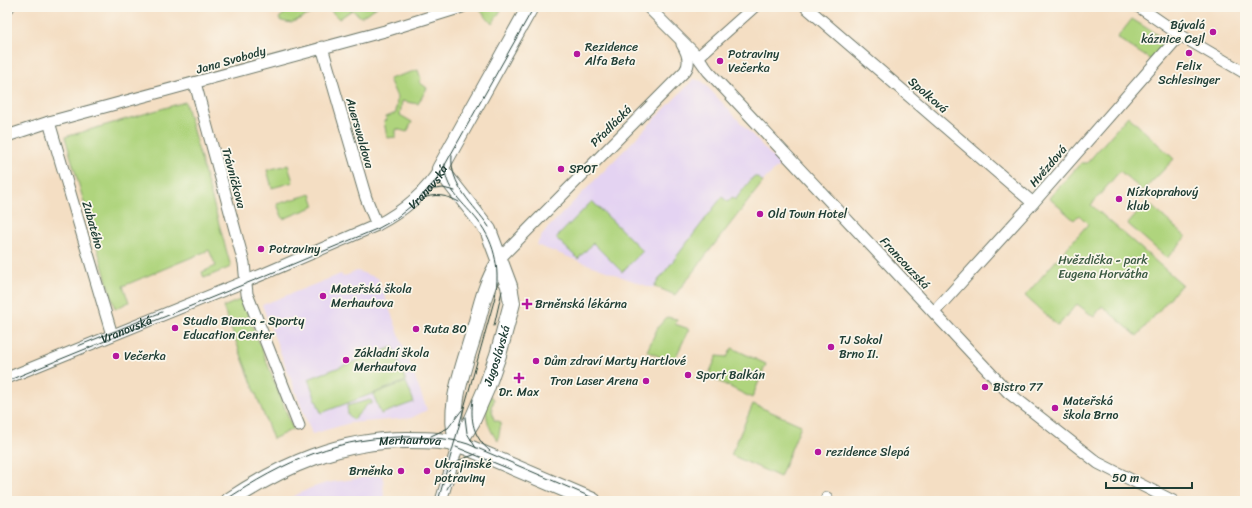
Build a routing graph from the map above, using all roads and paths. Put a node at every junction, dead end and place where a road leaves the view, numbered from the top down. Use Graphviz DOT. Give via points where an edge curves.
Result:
graph roads {
  1 [pos="10,7"];
  2 [pos="462,7"];
  3 [pos="530,7"];
  4 [pos="648,7"];
  5 [pos="754,7"];
  6 [pos="806,7"];
  7 [pos="1139,7"];
  8 [pos="7,9"];
  9 [pos="1180,35"];
  10 [pos="680,40"];
  11 [pos="322,48"];
  12 [pos="698,57"];
  13 [pos="1245,73"];
  14 [pos="195,84"];
  15 [pos="49,122"];
  16 [pos="7,136"];
  17 [pos="440,169"];
  18 [pos="1033,203"];
  19 [pos="377,225"];
  20 [pos="499,261"];
  21 [pos="246,280"];
  22 [pos="934,312"];
  23 [pos="112,336"];
  24 [pos="7,378"];
  25 [pos="299,426"];
  26 [pos="458,444"];
  27 [pos="229,501"];
  28 [pos="441,501"];
  29 [pos="593,501"];
  30 [pos="1173,501"];
  1 -- 8 [label="street"];
  2 -- 11 [label="street, Jana Svobody"];
  3 -- 17 [label="street, Vranovská"];
  4 -- 10 [label="street, Francouzská"];
  5 -- 12 [label="street"];
  6 -- 18 [label="street, Spolková"];
  7 -- 9 [label="street"];
  9 -- 13 [label="street"];
  9 -- 18 [label="street, Hvězdová"];
  10 -- 12 [label="street, Francouzská"];
  10 -- 20 [label="street, Přadlácká" via="688,57 685,71"];
  11 -- 14 [label="street, Jana Svobody"];
  11 -- 19 [label="street, Auerswaldova" via="366,198"];
  12 -- 22 [label="street, Francouzská" via="708,71"];
  14 -- 15 [label="street, Jana Svobody"];
  14 -- 21 [label="street, Trávníčkova" via="244,263"];
  15 -- 16 [label="street, Jana Svobody"];
  15 -- 23 [label="street, Zubatého"];
  17 -- 19 [label="street, Vranovská" via="414,201"];
  17 -- 20 [label="street, Jugoslávská" via="482,221 492,238"];
  18 -- 22 [label="street, Hvězdová"];
  19 -- 21 [label="street, Vranovská"];
  20 -- 26 [label="street, Jugoslávská" via="486,289 460,381 454,421"];
  20 -- 26 [label="street, Jugoslávská" via="509,286 512,303 486,389 472,421"];
  21 -- 23 [label="street, Vranovská"];
  21 -- 25 [label="street" via="248,298"];
  22 -- 30 [label="street, Francouzská" via="1009,393 1098,463"];
  23 -- 24 [label="street, Vranovská"];
  26 -- 27 [label="street, Merhautova" via="439,440 402,440 365,442 342,447 316,454 283,469"];
  26 -- 28 [label="street, Jugoslávská"];
  26 -- 29 [label="street, Merhautova"];
}
